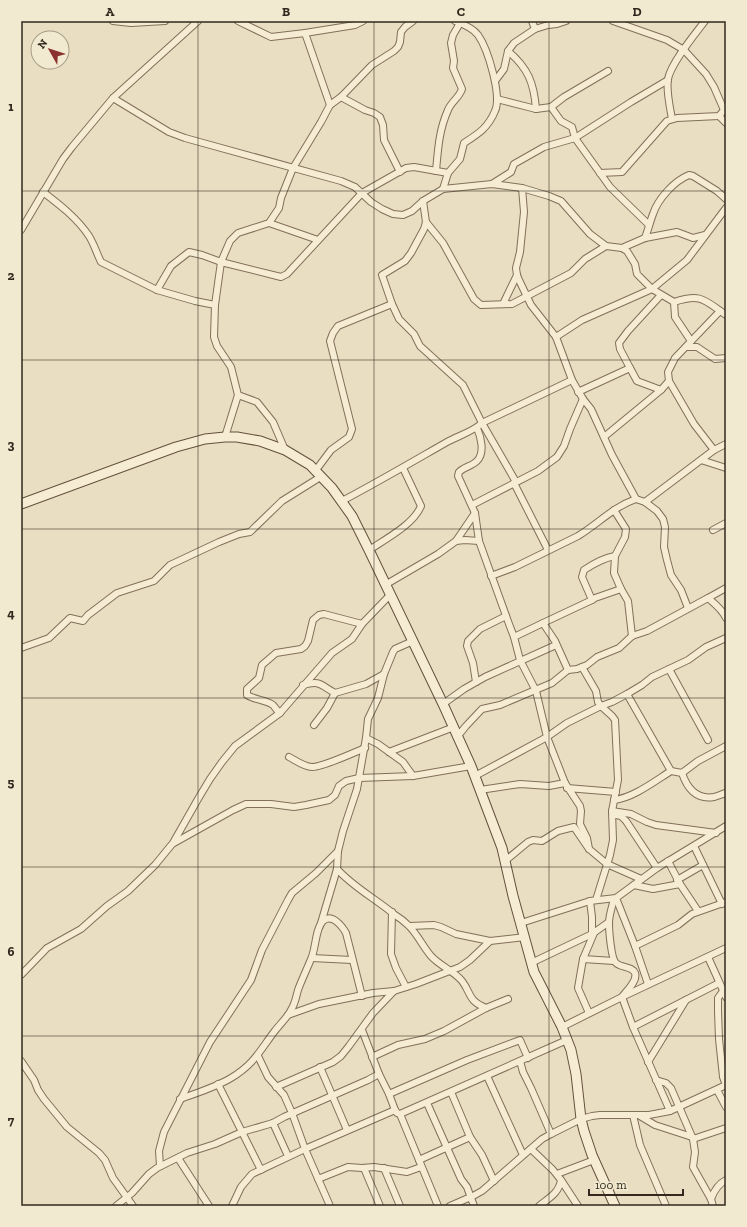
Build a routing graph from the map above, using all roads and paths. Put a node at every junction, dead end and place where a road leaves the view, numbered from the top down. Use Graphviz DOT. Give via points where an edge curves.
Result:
graph roads {
  1 [pos="113,21"];
  2 [pos="165,21"];
  3 [pos="198,21"];
  4 [pos="238,21"];
  5 [pos="363,21"];
  6 [pos="413,21"];
  7 [pos="532,21"];
  8 [pos="566,21"];
  9 [pos="613,21"];
  10 [pos="705,21"];
  11 [pos="458,22"];
  12 [pos="535,29"];
  13 [pos="304,33"];
  14 [pos="684,50"];
  15 [pos="508,51"];
  16 [pos="608,71"];
  17 [pos="668,80"];
  18 [pos="495,81"];
  19 [pos="341,97"];
  20 [pos="113,98"];
  21 [pos="498,99"];
  22 [pos="330,105"];
  23 [pos="551,107"];
  24 [pos="536,109"];
  25 [pos="725,109"];
  26 [pos="719,116"];
  27 [pos="672,119"];
  28 [pos="726,123"];
  29 [pos="575,138"];
  30 [pos="293,168"];
  31 [pos="436,171"];
  32 [pos="400,172"];
  33 [pos="600,173"];
  34 [pos="448,174"];
  35 [pos="492,184"];
  36 [pos="522,188"];
  37 [pos="443,189"];
  38 [pos="43,192"];
  39 [pos="362,193"];
  40 [pos="726,199"];
  41 [pos="423,201"];
  42 [pos="726,208"];
  43 [pos="426,222"];
  44 [pos="269,223"];
  45 [pos="649,225"];
  46 [pos="21,230"];
  47 [pos="705,235"];
  48 [pos="645,238"];
  49 [pos="318,240"];
  50 [pos="606,246"];
  51 [pos="622,248"];
  52 [pos="221,262"];
  53 [pos="516,275"];
  54 [pos="652,288"];
  55 [pos="157,290"];
  56 [pos="661,295"];
  57 [pos="526,297"];
  58 [pos="674,302"];
  59 [pos="392,304"];
  60 [pos="503,304"];
  61 [pos="215,305"];
  62 [pos="720,311"];
  63 [pos="726,315"];
  64 [pos="556,336"];
  65 [pos="691,341"];
  66 [pos="686,347"];
  67 [pos="726,358"];
  68 [pos="630,368"];
  69 [pos="572,380"];
  70 [pos="669,381"];
  71 [pos="661,390"];
  72 [pos="578,392"];
  73 [pos="238,395"];
  74 [pos="582,399"];
  75 [pos="480,425"];
  76 [pos="225,437"];
  77 [pos="604,437"];
  78 [pos="726,444"];
  79 [pos="284,450"];
  80 [pos="714,450"];
  81 [pos="701,460"];
  82 [pos="403,468"];
  83 [pos="726,468"];
  84 [pos="319,473"];
  85 [pos="515,482"];
  86 [pos="636,499"];
  87 [pos="342,501"];
  88 [pos="645,502"];
  89 [pos="21,504"];
  90 [pos="472,505"];
  91 [pos="614,510"];
  92 [pos="475,514"];
  93 [pos="726,523"];
  94 [pos="713,530"];
  95 [pos="456,541"];
  96 [pos="480,541"];
  97 [pos="369,550"];
  98 [pos="548,550"];
  99 [pos="615,556"];
  100 [pos="491,576"];
  101 [pos="385,585"];
  102 [pos="726,588"];
  103 [pos="621,589"];
  104 [pos="390,595"];
  105 [pos="708,598"];
  106 [pos="592,600"];
  107 [pos="688,608"];
  108 [pos="506,616"];
  109 [pos="726,618"];
  110 [pos="543,623"];
  111 [pos="362,624"];
  112 [pos="514,636"];
  113 [pos="632,636"];
  114 [pos="726,638"];
  115 [pos="413,641"];
  116 [pos="556,645"];
  117 [pos="21,648"];
  118 [pos="520,660"];
  119 [pos="582,667"];
  120 [pos="669,669"];
  121 [pos="568,670"];
  122 [pos="384,674"];
  123 [pos="476,682"];
  124 [pos="303,685"];
  125 [pos="536,690"];
  126 [pos="335,693"];
  127 [pos="627,694"];
  128 [pos="443,704"];
  129 [pos="601,706"];
  130 [pos="280,713"];
  131 [pos="314,725"];
  132 [pos="454,727"];
  133 [pos="458,736"];
  134 [pos="548,737"];
  135 [pos="366,738"];
  136 [pos="708,740"];
  137 [pos="726,746"];
  138 [pos="364,748"];
  139 [pos="389,752"];
  140 [pos="289,757"];
  141 [pos="471,766"];
  142 [pos="671,771"];
  143 [pos="682,773"];
  144 [pos="413,776"];
  145 [pos="475,776"];
  146 [pos="359,778"];
  147 [pos="566,786"];
  148 [pos="480,790"];
  149 [pos="616,792"];
  150 [pos="726,793"];
  151 [pos="614,800"];
  152 [pos="612,813"];
  153 [pos="726,826"];
  154 [pos="716,832"];
  155 [pos="173,843"];
  156 [pos="694,846"];
  157 [pos="589,849"];
  158 [pos="338,851"];
  159 [pos="505,861"];
  160 [pos="668,861"];
  161 [pos="607,864"];
  162 [pos="703,866"];
  163 [pos="657,868"];
  164 [pos="337,869"];
  165 [pos="641,879"];
  166 [pos="679,882"];
  167 [pos="634,885"];
  168 [pos="615,898"];
  169 [pos="596,900"];
  170 [pos="590,901"];
  171 [pos="724,903"];
  172 [pos="698,911"];
  173 [pos="392,912"];
  174 [pos="609,922"];
  175 [pos="321,923"];
  176 [pos="521,923"];
  177 [pos="410,926"];
  178 [pos="593,934"];
  179 [pos="525,937"];
  180 [pos="490,941"];
  181 [pos="635,946"];
  182 [pos="726,948"];
  183 [pos="708,957"];
  184 [pos="312,958"];
  185 [pos="583,959"];
  186 [pos="352,960"];
  187 [pos="614,961"];
  188 [pos="531,963"];
  189 [pos="448,971"];
  190 [pos="21,975"];
  191 [pos="719,983"];
  192 [pos="648,984"];
  193 [pos="406,987"];
  194 [pos="394,991"];
  195 [pos="725,994"];
  196 [pos="362,996"];
  197 [pos="622,997"];
  198 [pos="508,999"];
  199 [pos="687,999"];
  200 [pos="486,1008"];
  201 [pos="589,1013"];
  202 [pos="288,1015"];
  203 [pos="562,1027"];
  204 [pos="633,1027"];
  205 [pos="362,1030"];
  206 [pos="567,1040"];
  207 [pos="258,1056"];
  208 [pos="372,1057"];
  209 [pos="528,1058"];
  210 [pos="21,1061"];
  211 [pos="520,1061"];
  212 [pos="648,1062"];
  213 [pos="320,1067"];
  214 [pos="379,1074"];
  215 [pos="487,1076"];
  216 [pos="656,1080"];
  217 [pos="218,1084"];
  218 [pos="726,1085"];
  219 [pos="276,1087"];
  220 [pos="717,1090"];
  221 [pos="451,1092"];
  222 [pos="390,1094"];
  223 [pos="332,1095"];
  224 [pos="180,1099"];
  225 [pos="426,1103"];
  226 [pos="679,1106"];
  227 [pos="726,1107"];
  228 [pos="670,1111"];
  229 [pos="397,1112"];
  230 [pos="292,1114"];
  231 [pos="637,1115"];
  232 [pos="581,1119"];
  233 [pos="273,1123"];
  234 [pos="726,1128"];
  235 [pos="346,1130"];
  236 [pos="242,1132"];
  237 [pos="550,1134"];
  238 [pos="470,1137"];
  239 [pos="693,1138"];
  240 [pos="446,1148"];
  241 [pos="305,1149"];
  242 [pos="531,1149"];
  243 [pos="524,1155"];
  244 [pos="288,1156"];
  245 [pos="178,1158"];
  246 [pos="419,1160"];
  247 [pos="594,1160"];
  248 [pos="160,1166"];
  249 [pos="422,1167"];
  250 [pos="364,1168"];
  251 [pos="384,1168"];
  252 [pos="261,1170"];
  253 [pos="559,1177"];
  254 [pos="318,1179"];
  255 [pos="726,1180"];
  256 [pos="494,1181"];
  257 [pos="127,1197"];
  258 [pos="470,1198"];
  259 [pos="711,1199"];
  260 [pos="116,1206"];
  261 [pos="133,1206"];
  262 [pos="209,1206"];
  263 [pos="232,1206"];
  264 [pos="330,1206"];
  265 [pos="380,1206"];
  266 [pos="400,1206"];
  267 [pos="438,1206"];
  268 [pos="450,1206"];
  269 [pos="474,1206"];
  270 [pos="539,1206"];
  271 [pos="578,1206"];
  272 [pos="614,1206"];
  273 [pos="666,1206"];
  274 [pos="713,1206"];
  1 -- 2 [label="street"];
  3 -- 20 [label="street"];
  4 -- 13 [label="street" via="271,37"];
  5 -- 13 [label="street" via="355,25"];
  6 -- 19 [label="street" via="401,32 398,47 372,65"];
  7 -- 12 [label="street"];
  8 -- 12 [label="street"];
  9 -- 14 [label="street" via="667,40"];
  10 -- 14 [label="street"];
  11 -- 18 [label="street" via="477,34 487,53"];
  11 -- 31 [label="street" via="451,43 454,61 452,68 462,89 449,108 440,133"];
  12 -- 15 [label="street" via="514,43"];
  13 -- 22 [label="street"];
  14 -- 17 [label="street"];
  14 -- 25 [label="street" via="706,74"];
  15 -- 18 [label="street" via="504,69"];
  15 -- 24 [label="street" via="519,60 530,80 535,93"];
  16 -- 23 [label="street"];
  17 -- 27 [label="street"];
  17 -- 29 [label="street"];
  18 -- 21 [label="street"];
  19 -- 22 [label="street"];
  19 -- 32 [label="street" via="380,117 384,140"];
  20 -- 30 [label="street" via="169,132"];
  20 -- 38 [label="street" via="63,159"];
  21 -- 24 [label="street"];
  21 -- 34 [label="street" via="492,118 483,131 464,143 460,159"];
  22 -- 30 [label="street"];
  23 -- 24 [label="street"];
  23 -- 29 [label="street" via="561,121 572,127"];
  25 -- 26 [label="street"];
  26 -- 27 [label="street"];
  26 -- 28 [label="street"];
  27 -- 33 [label="street" via="659,129 622,172"];
  29 -- 33 [label="street"];
  29 -- 35 [label="street" via="544,147 514,164 511,172"];
  30 -- 39 [label="street" via="341,181"];
  30 -- 44 [label="street" via="279,208"];
  31 -- 32 [label="street" via="414,167"];
  31 -- 34 [label="street"];
  32 -- 39 [label="street"];
  33 -- 45 [label="street" via="610,187"];
  34 -- 37 [label="street"];
  35 -- 36 [label="street"];
  35 -- 37 [label="street"];
  36 -- 50 [label="street" via="561,201 590,234"];
  36 -- 53 [label="street" via="524,212"];
  37 -- 41 [label="street"];
  38 -- 46 [label="street"];
  38 -- 55 [label="street" via="80,224 90,237 101,262"];
  39 -- 41 [label="street" via="371,202 393,214 403,215"];
  39 -- 49 [label="street"];
  40 -- 45 [label="street" via="688,175 681,178 665,194 653,212"];
  41 -- 43 [label="street"];
  42 -- 47 [label="street"];
  43 -- 59 [label="street" via="405,262 382,275"];
  43 -- 60 [label="street" via="443,243 474,299 480,305"];
  44 -- 49 [label="street"];
  44 -- 52 [label="street" via="238,233 230,241"];
  45 -- 48 [label="street"];
  47 -- 48 [label="street" via="693,238 677,232"];
  47 -- 54 [label="street" via="687,260"];
  48 -- 51 [label="street"];
  49 -- 52 [label="street" via="287,274 281,277"];
  50 -- 51 [label="street"];
  50 -- 57 [label="street" via="571,273"];
  51 -- 54 [label="street" via="635,264 637,274"];
  52 -- 55 [label="street" via="189,252 171,266"];
  52 -- 61 [label="street"];
  53 -- 57 [label="street"];
  53 -- 60 [label="street"];
  54 -- 56 [label="street"];
  54 -- 64 [label="street" via="582,320"];
  55 -- 61 [label="street"];
  56 -- 58 [label="street"];
  56 -- 68 [label="street" via="619,343"];
  57 -- 60 [label="street" via="512,304"];
  57 -- 64 [label="street"];
  58 -- 62 [label="street" via="692,297 699,298"];
  58 -- 65 [label="street" via="676,317"];
  59 -- 75 [label="street" via="399,319 414,334 420,346 463,385"];
  59 -- 84 [label="street" via="338,326 333,333 330,341 352,429 349,437 331,450"];
  61 -- 73 [label="street" via="214,337 217,346 232,367"];
  62 -- 63 [label="street"];
  62 -- 65 [label="street"];
  64 -- 69 [label="street"];
  65 -- 66 [label="street"];
  66 -- 67 [label="street" via="697,347 715,359"];
  66 -- 70 [label="street" via="675,358 668,372"];
  68 -- 71 [label="street" via="637,381"];
  68 -- 72 [label="street"];
  69 -- 72 [label="street"];
  69 -- 75 [label="street"];
  70 -- 71 [label="street"];
  70 -- 80 [label="street" via="694,424"];
  71 -- 77 [label="street"];
  72 -- 74 [label="street"];
  73 -- 76 [label="street"];
  73 -- 79 [label="street" via="257,402 272,422"];
  74 -- 77 [label="street" via="591,410"];
  74 -- 85 [label="street" via="564,446 557,457 538,471"];
  75 -- 82 [label="street"];
  75 -- 85 [label="street"];
  75 -- 90 [label="street" via="481,455 477,461 459,472 458,476"];
  76 -- 79 [label="main road" via="260,441"];
  76 -- 89 [label="main road" via="205,439 176,447"];
  77 -- 86 [label="street"];
  78 -- 80 [label="street"];
  79 -- 84 [label="main road"];
  80 -- 81 [label="street"];
  81 -- 83 [label="street"];
  81 -- 88 [label="street"];
  82 -- 87 [label="street"];
  82 -- 97 [label="street" via="421,506 418,512 394,534"];
  84 -- 87 [label="main road"];
  84 -- 117 [label="street" via="282,501 250,532 219,542 170,565 154,581 117,593 88,615 83,622 70,618 49,638"];
  85 -- 90 [label="street"];
  85 -- 98 [label="street"];
  86 -- 88 [label="street"];
  86 -- 91 [label="street"];
  87 -- 97 [label="main road"];
  88 -- 107 [label="street" via="663,519 664,547 671,575 681,590"];
  90 -- 92 [label="street"];
  91 -- 98 [label="street" via="586,532"];
  91 -- 99 [label="street" via="626,529 625,537"];
  92 -- 95 [label="street"];
  92 -- 96 [label="street"];
  93 -- 94 [label="street"];
  95 -- 96 [label="street"];
  95 -- 101 [label="street"];
  96 -- 100 [label="street"];
  97 -- 101 [label="main road"];
  98 -- 100 [label="street"];
  99 -- 103 [label="street" via="614,573"];
  99 -- 106 [label="street" via="584,570 582,577"];
  100 -- 108 [label="street"];
  101 -- 104 [label="main road"];
  102 -- 105 [label="street"];
  103 -- 106 [label="street"];
  103 -- 113 [label="street" via="628,601"];
  104 -- 111 [label="street"];
  104 -- 115 [label="main road"];
  105 -- 107 [label="street"];
  105 -- 109 [label="street" via="717,605"];
  106 -- 110 [label="street"];
  107 -- 113 [label="street" via="647,631"];
  108 -- 112 [label="street"];
  108 -- 123 [label="street" via="480,629 468,641"];
  110 -- 112 [label="street"];
  110 -- 116 [label="street"];
  111 -- 124 [label="street" via="352,639 332,653"];
  111 -- 130 [label="street" via="324,614 319,615 313,620 305,646 276,653 262,665 259,678 247,689 247,695 272,705"];
  112 -- 118 [label="street"];
  113 -- 119 [label="street" via="619,648 597,657"];
  114 -- 120 [label="street"];
  115 -- 122 [label="street" via="395,649"];
  115 -- 128 [label="main road"];
  116 -- 118 [label="street"];
  116 -- 121 [label="street"];
  118 -- 123 [label="street"];
  118 -- 125 [label="street"];
  119 -- 121 [label="street"];
  119 -- 129 [label="street" via="596,690"];
  120 -- 127 [label="street"];
  120 -- 136 [label="street"];
  121 -- 125 [label="street" via="552,683"];
  122 -- 126 [label="street" via="366,684"];
  122 -- 135 [label="street" via="378,698 368,719"];
  123 -- 128 [label="street"];
  124 -- 126 [label="street" via="315,682"];
  124 -- 130 [label="street"];
  125 -- 133 [label="street" via="500,705 482,709"];
  125 -- 134 [label="street"];
  126 -- 131 [label="street"];
  127 -- 129 [label="street"];
  127 -- 142 [label="street"];
  128 -- 132 [label="main road"];
  129 -- 134 [label="street" via="567,723"];
  129 -- 149 [label="street" via="615,720 618,780"];
  130 -- 155 [label="street" via="235,746 222,762"];
  132 -- 133 [label="main road"];
  132 -- 139 [label="street"];
  133 -- 141 [label="main road"];
  134 -- 145 [label="street"];
  134 -- 147 [label="street"];
  135 -- 138 [label="street"];
  135 -- 139 [label="street"];
  137 -- 143 [label="street"];
  138 -- 140 [label="street" via="311,767"];
  138 -- 146 [label="street"];
  139 -- 144 [label="street" via="403,762"];
  141 -- 144 [label="street"];
  141 -- 145 [label="main road"];
  142 -- 143 [label="street"];
  142 -- 151 [label="street" via="636,792"];
  143 -- 150 [label="street" via="689,788 700,796 714,797"];
  144 -- 146 [label="street"];
  145 -- 148 [label="main road"];
  146 -- 155 [label="street" via="341,783 335,795 329,800 294,807 270,804 240,806"];
  146 -- 158 [label="street"];
  147 -- 148 [label="street" via="520,784"];
  147 -- 149 [label="street"];
  147 -- 157 [label="street" via="581,809 580,824"];
  148 -- 159 [label="main road"];
  149 -- 151 [label="street"];
  151 -- 152 [label="street"];
  152 -- 154 [label="street" via="632,814 656,825"];
  152 -- 161 [label="street" via="613,840"];
  152 -- 163 [label="street" via="626,821"];
  153 -- 154 [label="street"];
  154 -- 156 [label="street"];
  155 -- 190 [label="street" via="128,891 81,929 47,948"];
  156 -- 160 [label="street"];
  156 -- 162 [label="street"];
  157 -- 159 [label="street" via="574,826 558,831 542,842 528,842"];
  157 -- 161 [label="street"];
  158 -- 164 [label="street"];
  158 -- 224 [label="street" via="292,893 262,950 251,980 210,1042"];
  159 -- 176 [label="main road"];
  160 -- 163 [label="street"];
  160 -- 166 [label="street"];
  161 -- 165 [label="street"];
  161 -- 169 [label="street"];
  162 -- 166 [label="street"];
  162 -- 171 [label="street"];
  163 -- 165 [label="street"];
  164 -- 173 [label="street" via="350,882"];
  164 -- 175 [label="street"];
  165 -- 167 [label="street"];
  166 -- 167 [label="street" via="653,889"];
  166 -- 172 [label="street"];
  167 -- 168 [label="street"];
  168 -- 169 [label="street"];
  168 -- 174 [label="street"];
  168 -- 181 [label="street"];
  169 -- 170 [label="street"];
  170 -- 176 [label="street"];
  170 -- 178 [label="street"];
  171 -- 172 [label="street"];
  172 -- 181 [label="street" via="678,925"];
  173 -- 177 [label="street"];
  173 -- 193 [label="street" via="391,954"];
  174 -- 178 [label="street"];
  174 -- 187 [label="street"];
  175 -- 184 [label="street"];
  175 -- 186 [label="street" via="328,918 343,927"];
  176 -- 179 [label="main road"];
  177 -- 180 [label="street" via="434,925 456,934"];
  177 -- 189 [label="street" via="432,957"];
  178 -- 185 [label="street"];
  178 -- 188 [label="street"];
  179 -- 180 [label="street"];
  179 -- 188 [label="main road"];
  180 -- 189 [label="street" via="470,960"];
  181 -- 192 [label="street"];
  182 -- 183 [label="street"];
  183 -- 191 [label="street"];
  183 -- 192 [label="street"];
  184 -- 186 [label="street"];
  184 -- 202 [label="street"];
  185 -- 187 [label="street"];
  185 -- 201 [label="street" via="578,988"];
  186 -- 196 [label="street"];
  187 -- 197 [label="street" via="632,970 635,975"];
  188 -- 203 [label="main road"];
  189 -- 193 [label="street"];
  189 -- 200 [label="street" via="463,982 471,998"];
  191 -- 195 [label="street"];
  191 -- 199 [label="street"];
  192 -- 197 [label="street"];
  193 -- 194 [label="street"];
  194 -- 196 [label="street"];
  194 -- 205 [label="street" via="373,1013"];
  195 -- 218 [label="street" via="718,998 718,1011 723,1077"];
  196 -- 202 [label="street" via="319,1004"];
  197 -- 201 [label="street"];
  197 -- 204 [label="street"];
  198 -- 200 [label="street"];
  199 -- 204 [label="street"];
  199 -- 212 [label="street"];
  200 -- 208 [label="street" via="444,1031 425,1039 398,1045"];
  201 -- 203 [label="street"];
  202 -- 207 [label="street"];
  203 -- 206 [label="main road"];
  204 -- 212 [label="street"];
  205 -- 208 [label="street"];
  205 -- 213 [label="street" via="341,1056"];
  206 -- 209 [label="street"];
  206 -- 232 [label="main road" via="576,1074"];
  207 -- 217 [label="street" via="230,1079"];
  207 -- 219 [label="street"];
  208 -- 214 [label="street"];
  209 -- 211 [label="street"];
  209 -- 222 [label="street" via="520,1040"];
  210 -- 257 [label="street" via="44,1099 67,1127 99,1153"];
  211 -- 215 [label="street"];
  211 -- 237 [label="street"];
  212 -- 216 [label="street"];
  213 -- 219 [label="street"];
  213 -- 223 [label="street"];
  214 -- 222 [label="street"];
  214 -- 223 [label="street"];
  215 -- 221 [label="street"];
  215 -- 243 [label="street"];
  216 -- 226 [label="street" via="671,1088"];
  216 -- 228 [label="street"];
  217 -- 224 [label="street"];
  217 -- 236 [label="street"];
  218 -- 220 [label="street"];
  219 -- 230 [label="street" via="284,1095"];
  220 -- 226 [label="street"];
  220 -- 227 [label="street"];
  221 -- 225 [label="street"];
  221 -- 238 [label="street"];
  222 -- 229 [label="street"];
  223 -- 230 [label="street"];
  223 -- 235 [label="street"];
  224 -- 248 [label="street" via="160,1142"];
  225 -- 229 [label="street"];
  225 -- 240 [label="street"];
  226 -- 228 [label="street"];
  226 -- 239 [label="street"];
  228 -- 231 [label="street"];
  229 -- 235 [label="street"];
  229 -- 246 [label="street"];
  230 -- 233 [label="street"];
  230 -- 241 [label="street"];
  231 -- 232 [label="street" via="600,1115"];
  231 -- 239 [label="street" via="655,1125"];
  231 -- 273 [label="street" via="640,1145"];
  232 -- 237 [label="street"];
  232 -- 247 [label="main road"];
  233 -- 236 [label="street"];
  233 -- 244 [label="street"];
  234 -- 239 [label="street"];
  235 -- 241 [label="street"];
  236 -- 245 [label="street"];
  236 -- 252 [label="street"];
  237 -- 242 [label="street"];
  238 -- 240 [label="street"];
  238 -- 256 [label="street"];
  239 -- 259 [label="street" via="693,1167"];
  240 -- 246 [label="street"];
  240 -- 258 [label="street" via="467,1187"];
  241 -- 244 [label="street"];
  241 -- 254 [label="street"];
  242 -- 243 [label="street"];
  242 -- 253 [label="street"];
  243 -- 256 [label="street"];
  244 -- 252 [label="street"];
  245 -- 248 [label="street"];
  245 -- 262 [label="street"];
  246 -- 249 [label="street"];
  247 -- 253 [label="street"];
  247 -- 272 [label="main road"];
  248 -- 257 [label="street"];
  249 -- 251 [label="street" via="407,1172"];
  249 -- 267 [label="street"];
  250 -- 251 [label="street"];
  250 -- 254 [label="street" via="348,1167"];
  250 -- 265 [label="street"];
  251 -- 266 [label="street"];
  252 -- 263 [label="street" via="247,1179"];
  253 -- 270 [label="street" via="559,1188 556,1193"];
  253 -- 271 [label="street"];
  254 -- 264 [label="street"];
  255 -- 259 [label="street" via="717,1187"];
  256 -- 258 [label="street"];
  257 -- 260 [label="street"];
  257 -- 261 [label="street"];
  258 -- 268 [label="street"];
  258 -- 269 [label="street"];
  259 -- 274 [label="street"];
}
